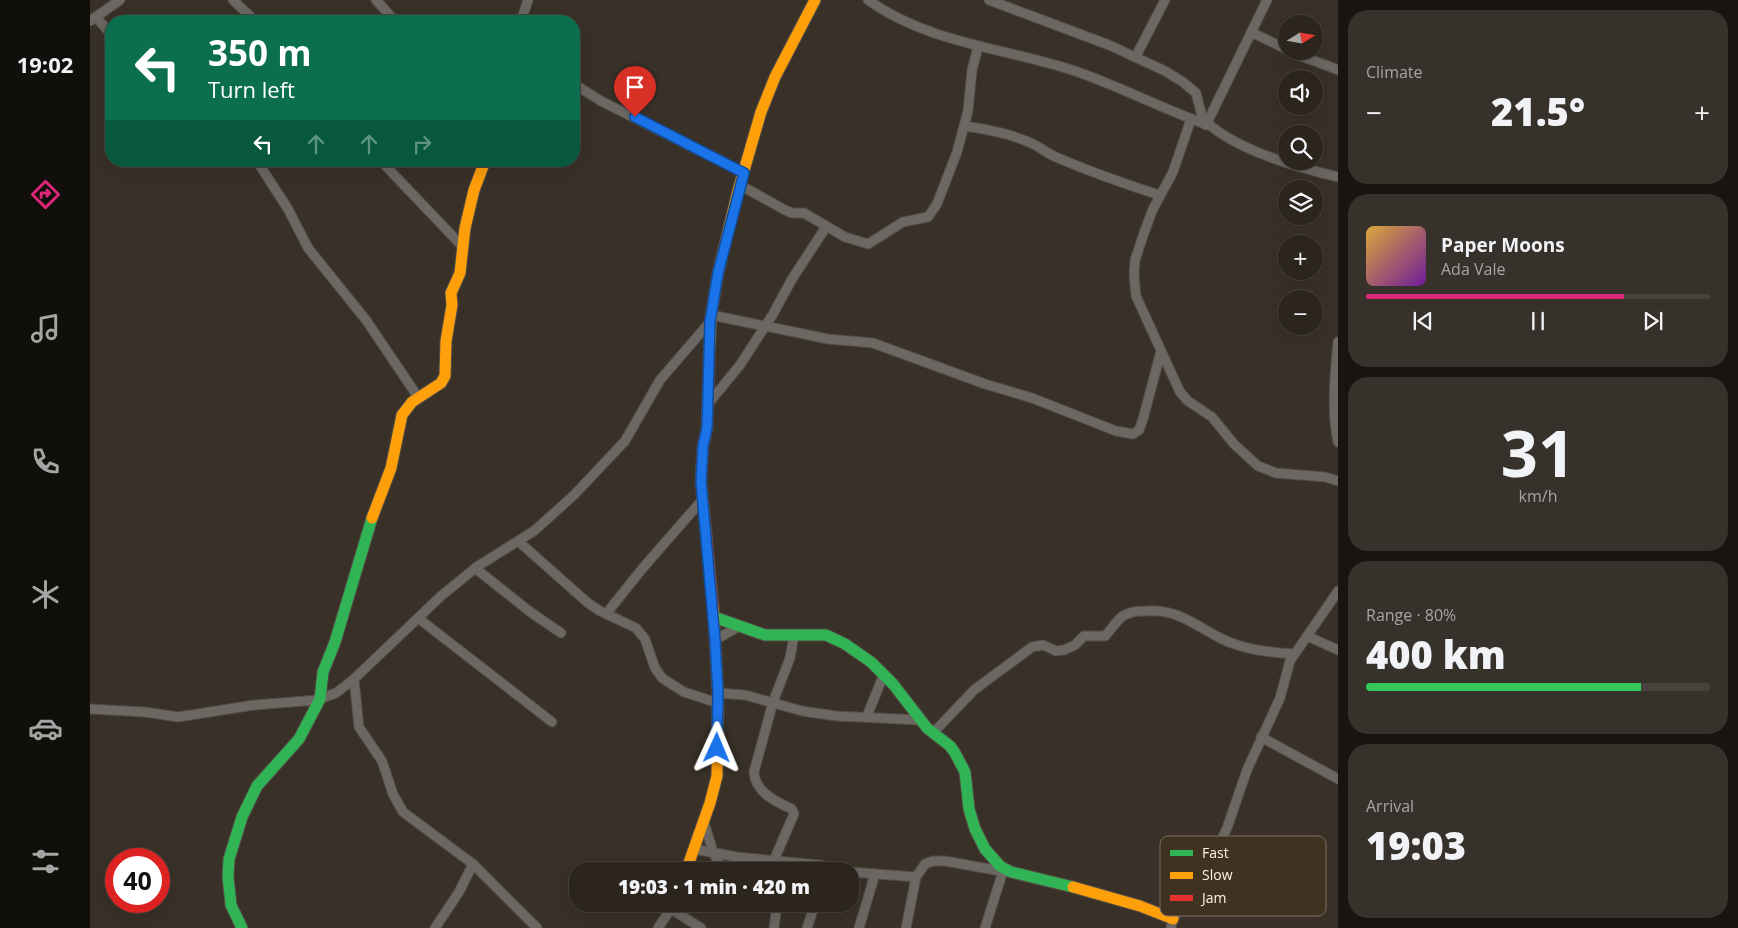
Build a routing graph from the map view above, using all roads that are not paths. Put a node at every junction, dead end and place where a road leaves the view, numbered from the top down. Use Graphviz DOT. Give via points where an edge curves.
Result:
graph roads {
  1 [pos="120,0"];
  2 [pos="233,0"];
  3 [pos="376,0"];
  4 [pos="528,0"];
  5 [pos="815,0"];
  6 [pos="868,0"];
  7 [pos="989,0"];
  8 [pos="1165,0"];
  9 [pos="1267,0"];
  10 [pos="1009,4"];
  11 [pos="249,15"];
  12 [pos="390,15"];
  13 [pos="523,15"];
  14 [pos="93,19"];
  15 [pos="105,29"];
  16 [pos="1251,32"];
  17 [pos="1278,45"];
  18 [pos="978,47"];
  19 [pos="1136,56"];
  20 [pos="1315,60"];
  21 [pos="1338,70"];
  22 [pos="580,88"];
  23 [pos="1191,119"];
  24 [pos="1205,124"];
  25 [pos="964,126"];
  26 [pos="261,167"];
  27 [pos="387,167"];
  28 [pos="483,167"];
  29 [pos="744,173"];
  30 [pos="1338,177"];
  31 [pos="740,185"];
  32 [pos="1160,195"];
  33 [pos="826,227"];
  34 [pos="462,246"];
  35 [pos="711,319"];
  36 [pos="766,325"];
  37 [pos="1338,342"];
  38 [pos="1161,351"];
  39 [pos="418,397"];
  40 [pos="708,404"];
  41 [pos="1338,442"];
  42 [pos="1338,481"];
  43 [pos="703,499"];
  44 [pos="518,541"];
  45 [pos="475,568"];
  46 [pos="1338,591"];
  47 [pos="606,614"];
  48 [pos="714,617"];
  49 [pos="418,618"];
  50 [pos="738,627"];
  51 [pos="561,633"];
  52 [pos="794,636"];
  53 [pos="1307,636"];
  54 [pos="715,640"];
  55 [pos="1338,650"];
  56 [pos="1294,654"];
  57 [pos="884,674"];
  58 [pos="354,679"];
  59 [pos="718,698"];
  60 [pos="320,699"];
  61 [pos="773,702"];
  62 [pos="90,709"];
  63 [pos="867,716"];
  64 [pos="920,720"];
  65 [pos="552,722"];
  66 [pos="933,733"];
  67 [pos="1261,737"];
  68 [pos="1338,779"];
  69 [pos="704,822"];
  70 [pos="1223,836"];
  71 [pos="694,849"];
  72 [pos="713,852"];
  73 [pos="774,860"];
  74 [pos="689,862"];
  75 [pos="719,862"];
  76 [pos="777,862"];
  77 [pos="472,864"];
  78 [pos="1007,872"];
  79 [pos="859,873"];
  80 [pos="875,874"];
  81 [pos="916,877"];
  82 [pos="669,912"];
  83 [pos="681,912"];
  84 [pos="776,912"];
  85 [pos="812,912"];
  86 [pos="1172,924"];
  87 [pos="242,928"];
  88 [pos="435,928"];
  89 [pos="537,928"];
  90 [pos="658,928"];
  91 [pos="701,928"];
  92 [pos="774,928"];
  93 [pos="807,928"];
  94 [pos="859,928"];
  95 [pos="906,928"];
  96 [pos="985,928"];
  1 -- 14 [label="street"];
  2 -- 11 [label="street"];
  3 -- 12 [label="street"];
  4 -- 13 [label="street"];
  5 -- 29 [label="street" via="761,112"];
  6 -- 18 [label="street" via="902,21"];
  7 -- 10 [label="street"];
  8 -- 19 [label="street"];
  9 -- 16 [label="street"];
  10 -- 19 [label="street"];
  14 -- 15 [label="street"];
  16 -- 17 [label="street"];
  16 -- 24 [label="street"];
  18 -- 23 [label="street" via="1073,70"];
  18 -- 25 [label="street"];
  19 -- 24 [label="street" via="1191,88 1196,93"];
  20 -- 21 [label="street"];
  22 -- 29 [label="street"];
  23 -- 24 [label="street"];
  23 -- 32 [label="street" via="1173,172"];
  24 -- 30 [label="street" via="1242,145"];
  25 -- 32 [label="street" via="1019,138 1060,159"];
  25 -- 33 [label="street" via="945,185 928,217 903,222 868,244"];
  26 -- 39 [label="street" via="308,248 366,320"];
  27 -- 34 [label="street"];
  28 -- 34 [label="street" via="474,190"];
  29 -- 31 [label="street"];
  31 -- 33 [label="street" via="792,213 804,213"];
  31 -- 35 [label="street" via="718,273"];
  32 -- 38 [label="street" via="1138,251 1134,275 1136,296"];
  33 -- 36 [label="street"];
  34 -- 39 [label="street" via="460,273 451,293 445,376 441,383"];
  35 -- 36 [label="street"];
  35 -- 40 [label="street"];
  35 -- 44 [label="street" via="660,380 625,441 574,495"];
  36 -- 38 [label="street" via="828,339 873,343 1116,431 1133,434 1144,419"];
  36 -- 40 [label="street" via="740,365"];
  37 -- 41 [label="street" via="1334,384"];
  38 -- 42 [label="street" via="1184,397 1212,417 1258,466 1276,473"];
  39 -- 60 [label="street" via="402,415 391,468 365,537 324,672"];
  40 -- 43 [label="street" via="701,482"];
  43 -- 47 [label="street"];
  43 -- 48 [label="street"];
  44 -- 45 [label="street"];
  44 -- 47 [label="street" via="588,603"];
  45 -- 49 [label="street"];
  45 -- 51 [label="street"];
  46 -- 53 [label="street"];
  47 -- 59 [label="street" via="636,628 645,639 662,678 684,692"];
  48 -- 50 [label="street"];
  48 -- 54 [label="street"];
  49 -- 58 [label="street"];
  49 -- 65 [label="street"];
  50 -- 52 [label="street" via="765,635"];
  50 -- 54 [label="street"];
  52 -- 57 [label="street" via="834,638"];
  52 -- 61 [label="street" via="784,676"];
  53 -- 55 [label="street"];
  53 -- 56 [label="street"];
  54 -- 59 [label="street"];
  56 -- 66 [label="street" via="1242,647 1179,614 1155,610 1133,612 1122,617 1105,636 1084,636 1068,649 1056,651 1040,645 1025,651 974,690"];
  56 -- 67 [label="street" via="1280,698"];
  57 -- 63 [label="street"];
  57 -- 64 [label="street"];
  58 -- 60 [label="street" via="336,693"];
  58 -- 77 [label="street" via="360,728 382,761 397,804 413,821"];
  59 -- 61 [label="street" via="745,695"];
  59 -- 69 [label="street" via="717,776"];
  60 -- 62 [label="street" via="178,717"];
  60 -- 87 [label="street" via="299,739 257,786 242,816 229,859 228,877 231,905"];
  61 -- 63 [label="street" via="802,711"];
  61 -- 73 [label="street" via="754,778 763,792 792,809 794,814"];
  63 -- 64 [label="street"];
  64 -- 66 [label="street"];
  66 -- 78 [label="street" via="950,746 965,772 974,829 995,862"];
  67 -- 68 [label="street"];
  67 -- 70 [label="street"];
  69 -- 71 [label="street"];
  69 -- 72 [label="street"];
  71 -- 72 [label="street"];
  71 -- 74 [label="street"];
  72 -- 73 [label="street"];
  72 -- 75 [label="street"];
  73 -- 76 [label="street"];
  77 -- 88 [label="street" via="459,892"];
  77 -- 89 [label="street"];
  78 -- 81 [label="street" via="933,861 922,867"];
  78 -- 86 [label="street" via="1140,906"];
  78 -- 96 [label="street"];
  79 -- 80 [label="street"];
  80 -- 81 [label="street"];
  80 -- 94 [label="street"];
  81 -- 95 [label="street"];
  82 -- 90 [label="street"];
  83 -- 91 [label="street"];
  84 -- 92 [label="street"];
  85 -- 93 [label="street"];
}
